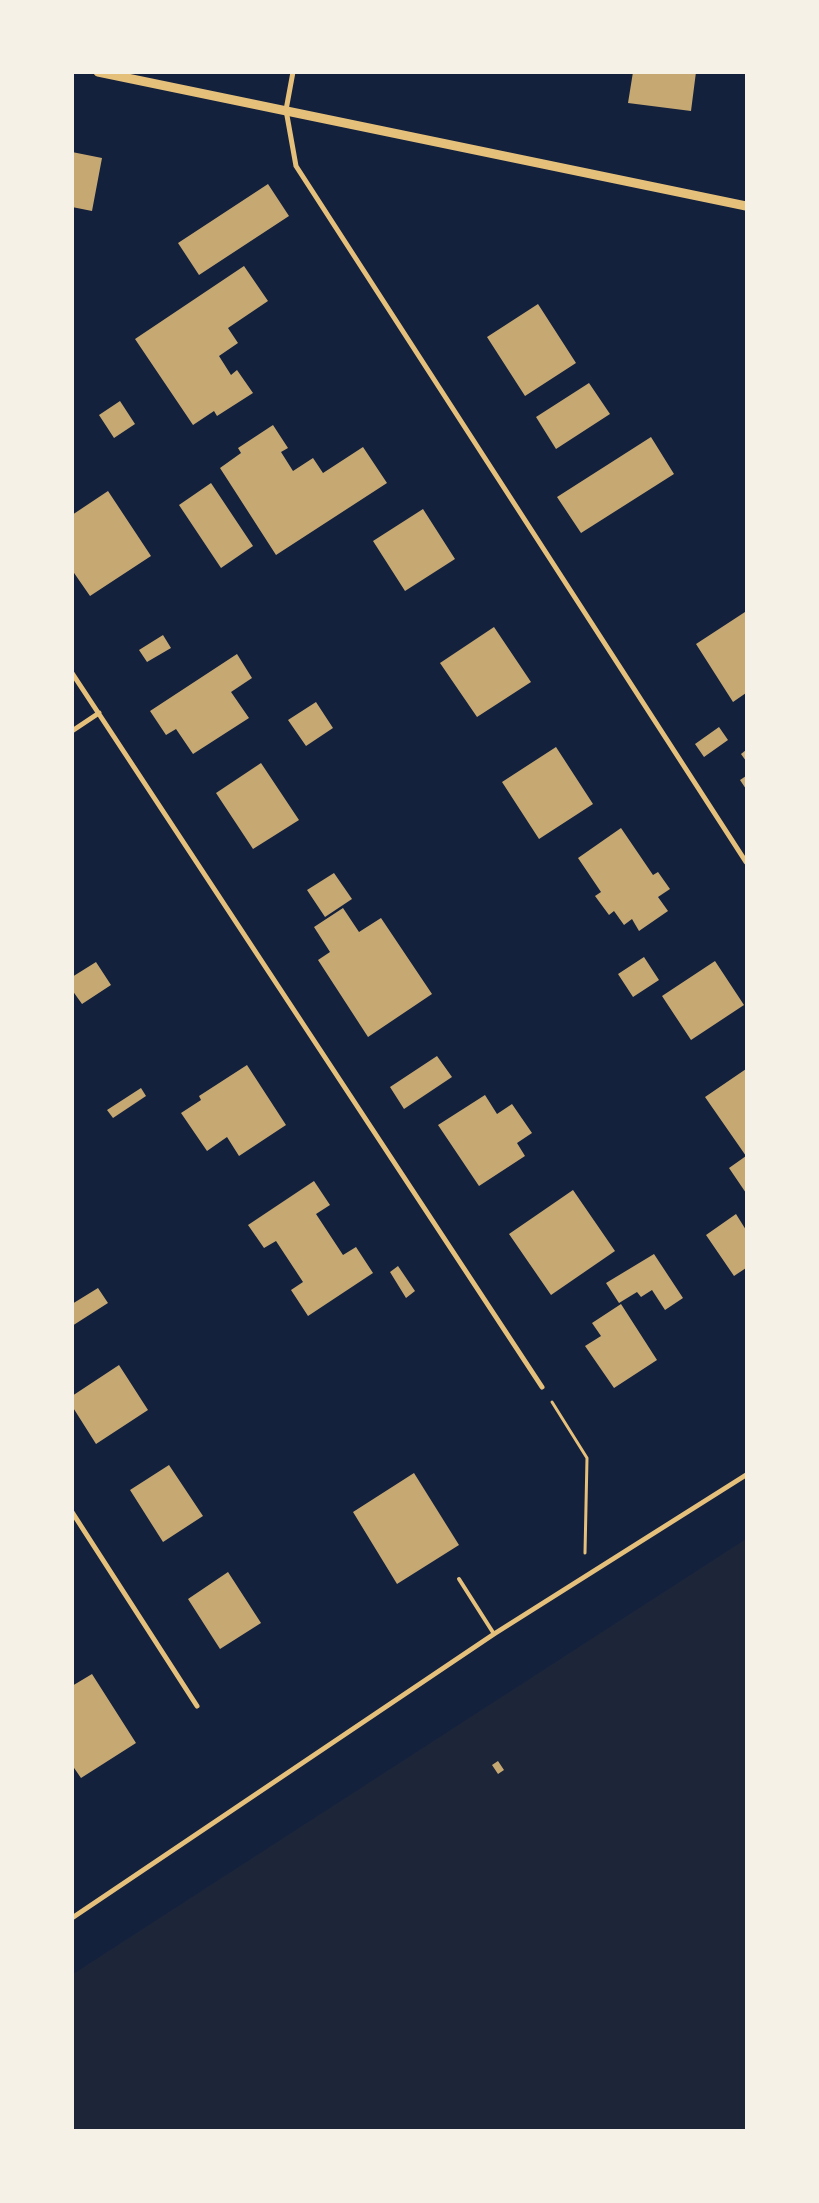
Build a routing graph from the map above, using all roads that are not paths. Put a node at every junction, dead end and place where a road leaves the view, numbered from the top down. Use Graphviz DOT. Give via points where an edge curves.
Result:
graph roads {
  1 [pos="98,72"];
  2 [pos="293,72"];
  3 [pos="286,110"];
  4 [pos="746,206"];
  5 [pos="72,672"];
  6 [pos="99,714"];
  7 [pos="72,731"];
  8 [pos="746,862"];
  9 [pos="542,1387"];
  10 [pos="746,1475"];
  11 [pos="72,1512"];
  12 [pos="459,1579"];
  13 [pos="494,1634"];
  14 [pos="197,1706"];
  15 [pos="72,1918"];
  1 -- 3 [label="street"];
  2 -- 3 [label="street"];
  3 -- 4 [label="street"];
  3 -- 8 [label="street" via="296,166"];
  5 -- 6 [label="street"];
  6 -- 7 [label="street"];
  6 -- 9 [label="street"];
  10 -- 13 [label="street"];
  11 -- 14 [label="street"];
  12 -- 13 [label="lane"];
  13 -- 15 [label="street"];
}
